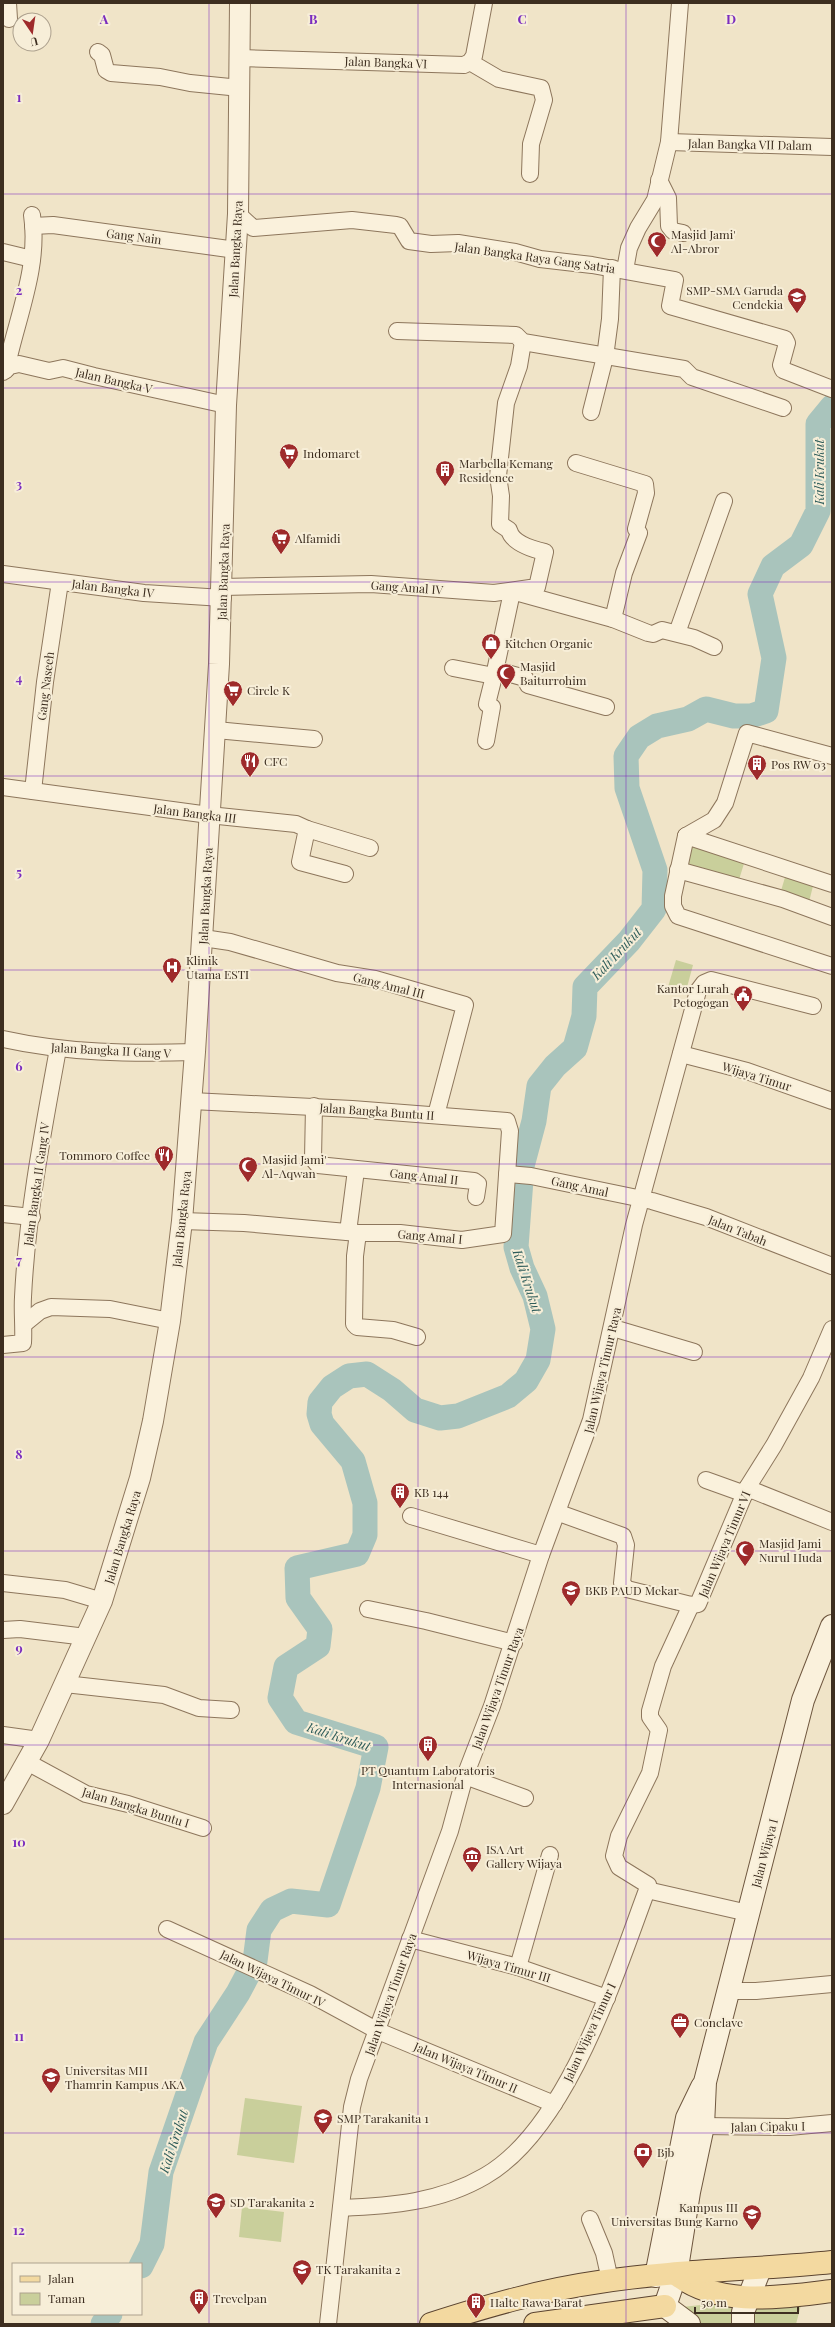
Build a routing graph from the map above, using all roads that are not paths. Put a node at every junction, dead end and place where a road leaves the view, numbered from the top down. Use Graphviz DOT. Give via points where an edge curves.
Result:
graph roads {
  1 [pos="240,3"];
  2 [pos="484,3"];
  3 [pos="680,3"];
  4 [pos="98,52"];
  5 [pos="240,58"];
  6 [pos="470,62"];
  7 [pos="240,88"];
  8 [pos="669,142"];
  9 [pos="832,146"];
  10 [pos="530,174"];
  11 [pos="659,180"];
  12 [pos="238,214"];
  13 [pos="683,233"];
  14 [pos="236,250"];
  15 [pos="3,252"];
  16 [pos="32,259"];
  17 [pos="619,269"];
  18 [pos="397,331"];
  19 [pos="523,342"];
  20 [pos="605,357"];
  21 [pos="5,371"];
  22 [pos="832,389"];
  23 [pos="226,405"];
  24 [pos="783,408"];
  25 [pos="591,412"];
  26 [pos="576,463"];
  27 [pos="724,501"];
  28 [pos="3,574"];
  29 [pos="60,582"];
  30 [pos="223,592"];
  31 [pos="512,592"];
  32 [pos="613,619"];
  33 [pos="676,633"];
  34 [pos="714,646"];
  35 [pos="453,668"];
  36 [pos="495,673"];
  37 [pos="606,707"];
  38 [pos="216,730"];
  39 [pos="314,739"];
  40 [pos="486,741"];
  41 [pos="832,756"];
  42 [pos="3,787"];
  43 [pos="33,791"];
  44 [pos="209,815"];
  45 [pos="307,829"];
  46 [pos="686,836"];
  47 [pos="370,848"];
  48 [pos="678,870"];
  49 [pos="345,874"];
  50 [pos="832,884"];
  51 [pos="832,917"];
  52 [pos="203,938"];
  53 [pos="832,966"];
  54 [pos="813,1006"];
  55 [pos="3,1039"];
  56 [pos="58,1049"];
  57 [pos="195,1052"];
  58 [pos="681,1054"];
  59 [pos="192,1101"];
  60 [pos="832,1101"];
  61 [pos="314,1106"];
  62 [pos="436,1115"];
  63 [pos="356,1170"];
  64 [pos="519,1175"];
  65 [pos="476,1197"];
  66 [pos="643,1199"];
  67 [pos="3,1214"];
  68 [pos="32,1217"];
  69 [pos="182,1221"];
  70 [pos="353,1232"];
  71 [pos="832,1266"];
  72 [pos="170,1321"];
  73 [pos="24,1324"];
  74 [pos="613,1328"];
  75 [pos="832,1329"];
  76 [pos="417,1337"];
  77 [pos="3,1345"];
  78 [pos="694,1352"];
  79 [pos="706,1480"];
  80 [pos="746,1491"];
  81 [pos="559,1513"];
  82 [pos="412,1516"];
  83 [pos="832,1522"];
  84 [pos="541,1555"];
  85 [pos="3,1583"];
  86 [pos="102,1601"];
  87 [pos="691,1605"];
  88 [pos="368,1609"];
  89 [pos="832,1626"];
  90 [pos="3,1630"];
  91 [pos="86,1637"];
  92 [pos="514,1644"];
  93 [pos="65,1684"];
  94 [pos="231,1710"];
  95 [pos="3,1735"];
  96 [pos="39,1740"];
  97 [pos="27,1762"];
  98 [pos="465,1776"];
  99 [pos="525,1798"];
  100 [pos="3,1804"];
  101 [pos="203,1828"];
  102 [pos="550,1855"];
  103 [pos="647,1890"];
  104 [pos="748,1913"];
  105 [pos="167,1929"];
  106 [pos="410,1939"];
  107 [pos="518,1967"];
  108 [pos="832,1984"];
  109 [pos="728,1991"];
  110 [pos="607,1998"];
  111 [pos="378,2031"];
  112 [pos="705,2082"];
  113 [pos="554,2104"];
  114 [pos="832,2123"];
  115 [pos="703,2126"];
  116 [pos="342,2208"];
  117 [pos="590,2219"];
  118 [pos="832,2262"];
  119 [pos="760,2269"];
  120 [pos="666,2275"];
  121 [pos="610,2280"];
  122 [pos="832,2291"];
  123 [pos="747,2297"];
  124 [pos="665,2306"];
  125 [pos="328,2324"];
  126 [pos="432,2324"];
  127 [pos="535,2324"];
  128 [pos="689,2324"];
  129 [pos="743,2324"];
  1 -- 5 [label="street, Jalan Bangka Raya"];
  2 -- 6 [label="street" via="474,56"];
  3 -- 8 [label="street"];
  4 -- 7 [label="street" via="102,55 106,70 111,73"];
  5 -- 6 [label="street, Jalan Bangka VI" via="464,65"];
  5 -- 7 [label="street, Jalan Bangka Raya"];
  6 -- 10 [label="street" via="499,79 541,88 542,107 529,157"];
  7 -- 12 [label="street, Jalan Bangka Raya"];
  8 -- 9 [label="street, Jalan Bangka VII Dalam"];
  8 -- 11 [label="street"];
  11 -- 13 [label="street" via="668,198 669,226 673,231"];
  11 -- 17 [label="street, Jalan Bangka Raya Gang Satria" via="654,200"];
  12 -- 14 [label="street, Jalan Bangka Raya"];
  12 -- 17 [label="street, Jalan Bangka Raya Gang Satria" via="253,228 352,220 400,226 409,241 431,244 458,243 540,259"];
  14 -- 16 [label="street, Gang Nain" via="32,221 35,240"];
  14 -- 23 [label="street, Jalan Bangka Raya"];
  15 -- 16 [label="street"];
  16 -- 21 [label="street"];
  17 -- 20 [label="street"];
  17 -- 22 [label="street" via="675,280 670,306 785,339 787,343 781,365 783,370"];
  18 -- 19 [label="street" via="516,334"];
  19 -- 20 [label="street"];
  19 -- 31 [label="street" via="506,403 498,476 501,496 500,524 509,530 510,536 516,541 545,552 537,587"];
  20 -- 24 [label="street" via="684,369 692,377"];
  20 -- 25 [label="street"];
  21 -- 23 [label="street, Jalan Bangka V" via="10,366 18,364 50,371 63,368"];
  23 -- 30 [label="street, Jalan Bangka Raya"];
  26 -- 32 [label="street" via="645,484 646,493 636,529 639,533 624,573"];
  27 -- 33 [label="street"];
  28 -- 29 [label="street, Jalan Bangka IV"];
  29 -- 30 [label="street, Jalan Bangka IV" via="144,593"];
  29 -- 43 [label="street, Gang Naseeh" via="45,682"];
  30 -- 31 [label="street, Gang Amal IV" via="371,584 494,593"];
  30 -- 38 [label="street, Jalan Bangka Raya"];
  31 -- 32 [label="street"];
  31 -- 36 [label="street"];
  32 -- 33 [label="street" via="653,634 662,630"];
  33 -- 34 [label="street"];
  35 -- 36 [label="street"];
  36 -- 37 [label="street" via="525,678 528,685"];
  36 -- 40 [label="street" via="487,704 492,707"];
  38 -- 39 [label="street"];
  38 -- 44 [label="street, Jalan Bangka Raya"];
  41 -- 46 [label="street" via="746,732 725,803 714,820"];
  42 -- 43 [label="street, Jalan Bangka III"];
  43 -- 44 [label="street, Jalan Bangka III"];
  44 -- 45 [label="street, Jalan Bangka III" via="296,824"];
  44 -- 52 [label="street, Jalan Bangka Raya"];
  45 -- 47 [label="street, Jalan Bangka III"];
  45 -- 49 [label="street" via="300,862"];
  46 -- 48 [label="street"];
  46 -- 50 [label="street"];
  48 -- 51 [label="street" via="783,899"];
  48 -- 53 [label="street" via="673,896 673,906 678,916"];
  52 -- 57 [label="street, Jalan Bangka Raya"];
  52 -- 62 [label="street, Gang Amal III" via="230,942 337,973 375,979 465,1005"];
  54 -- 58 [label="street, Jalan Wijaya Timur Raya" via="746,988 707,981 698,992"];
  55 -- 56 [label="street, Jalan Bangka II Gang V"];
  56 -- 57 [label="street, Jalan Bangka II Gang V" via="133,1053"];
  56 -- 68 [label="street, Jalan Bangka II Gang IV" via="41,1143"];
  57 -- 59 [label="street, Jalan Bangka Raya"];
  58 -- 60 [label="street, Wijaya Timur" via="747,1071"];
  58 -- 66 [label="street, Jalan Wijaya Timur Raya"];
  59 -- 61 [label="street, Jalan Bangka Buntu II"];
  59 -- 69 [label="street, Jalan Bangka Raya"];
  61 -- 62 [label="street, Jalan Bangka Buntu II"];
  61 -- 63 [label="street, Gang Amal II" via="314,1162 318,1165"];
  62 -- 64 [label="street, Jalan Bangka Buntu II" via="507,1121"];
  63 -- 65 [label="street, Gang Amal II" via="474,1181 478,1184"];
  63 -- 70 [label="street"];
  64 -- 66 [label="street, Gang Amal"];
  64 -- 70 [label="street, Gang Amal I" via="503,1234 462,1240 400,1233"];
  66 -- 71 [label="street, Jalan Tabah" via="706,1217"];
  66 -- 74 [label="street, Jalan Wijaya Timur Raya" via="634,1225"];
  67 -- 68 [label="street"];
  68 -- 73 [label="street, Jalan Bangka II Gang IV" via="22,1299"];
  69 -- 70 [label="street, Gang Amal I"];
  69 -- 72 [label="street, Jalan Bangka Raya"];
  70 -- 76 [label="street" via="354,1324 357,1327 393,1330"];
  72 -- 73 [label="street" via="110,1309 50,1307"];
  72 -- 86 [label="street, Jalan Bangka Raya" via="153,1421 140,1478"];
  73 -- 77 [label="street, Jalan Bangka II Gang IV" via="23,1343"];
  74 -- 78 [label="street"];
  74 -- 81 [label="street, Jalan Wijaya Timur Raya" via="591,1420"];
  75 -- 80 [label="street, Jalan Wijaya Timur VI" via="811,1378"];
  79 -- 80 [label="street"];
  80 -- 83 [label="street"];
  80 -- 87 [label="street, Jalan Wijaya Timur VI" via="700,1601"];
  81 -- 84 [label="street, Jalan Wijaya Timur Raya"];
  81 -- 87 [label="street, Jalan Wijaya Timur VI" via="622,1536 626,1545 622,1583 627,1590"];
  82 -- 84 [label="street"];
  84 -- 92 [label="street, Jalan Wijaya Timur Raya"];
  85 -- 86 [label="street" via="65,1590"];
  86 -- 91 [label="street, Jalan Bangka Raya"];
  87 -- 103 [label="street" via="663,1666 650,1711 650,1717 659,1730 650,1774 619,1836 614,1856 618,1867 648,1885"];
  88 -- 92 [label="street"];
  89 -- 104 [label="main road, Jalan Wijaya I" via="803,1700"];
  90 -- 91 [label="street" via="20,1629"];
  91 -- 93 [label="street, Jalan Bangka Raya"];
  92 -- 98 [label="street, Jalan Wijaya Timur Raya"];
  93 -- 94 [label="street" via="164,1695 199,1708"];
  93 -- 96 [label="street, Jalan Bangka Raya"];
  95 -- 96 [label="street"];
  96 -- 97 [label="street, Jalan Bangka Raya"];
  97 -- 100 [label="street, Jalan Bangka Raya"];
  97 -- 101 [label="street, Jalan Bangka Buntu I" via="86,1794 128,1804"];
  98 -- 99 [label="street"];
  98 -- 106 [label="street, Jalan Wijaya Timur Raya" via="450,1831"];
  102 -- 107 [label="street"];
  103 -- 104 [label="street"];
  103 -- 110 [label="street, Jalan Wijaya Timur I"];
  104 -- 109 [label="main road, Jalan Wijaya I"];
  105 -- 111 [label="street, Jalan Wijaya Timur IV" via="310,1994"];
  106 -- 107 [label="street, Wijaya Timur III"];
  106 -- 111 [label="street, Jalan Wijaya Timur Raya"];
  107 -- 110 [label="street, Wijaya Timur III"];
  108 -- 109 [label="street"];
  109 -- 112 [label="main road, Jalan Wijaya I"];
  110 -- 113 [label="street, Jalan Wijaya Timur I" via="580,2057"];
  111 -- 113 [label="street, Jalan Wijaya Timur II"];
  111 -- 116 [label="street, Jalan Wijaya Timur Raya" via="359,2079 352,2107"];
  112 -- 115 [label="main road, Jalan Wijaya I"];
  112 -- 120 [label="main road, Jalan Wijaya I" via="686,2118"];
  113 -- 116 [label="street, Jalan Wijaya Timur I" via="515,2153 485,2176 466,2186 437,2196 394,2205"];
  114 -- 115 [label="street, Jalan Cipaku I" via="789,2127"];
  115 -- 120 [label="main road, Jalan Wijaya I" via="689,2192"];
  116 -- 125 [label="street, Jalan Wijaya Timur Raya"];
  117 -- 121 [label="street" via="604,2253"];
  118 -- 119 [label="main road"];
  119 -- 120 [label="main road"];
  119 -- 123 [label="main road"];
  120 -- 121 [label="main road"];
  120 -- 123 [label="main road" via="707,2291"];
  120 -- 124 [label="main road, Jalan Wijaya I"];
  121 -- 126 [label="main road" via="550,2290"];
  122 -- 123 [label="main road"];
  123 -- 129 [label="main road"];
  124 -- 127 [label="main road"];
  124 -- 128 [label="main road"];
}
